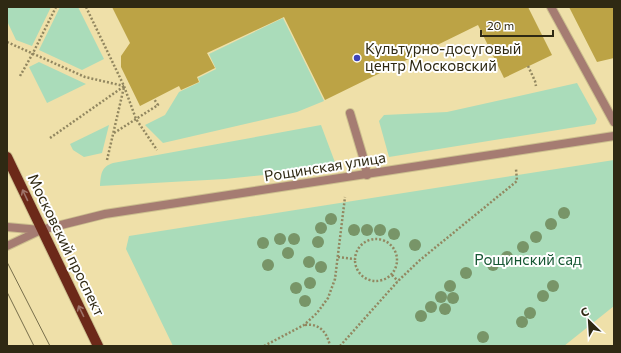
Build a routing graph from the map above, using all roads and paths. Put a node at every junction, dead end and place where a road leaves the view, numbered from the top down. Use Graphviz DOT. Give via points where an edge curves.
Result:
graph roads {
  1 [pos="56,7"];
  2 [pos="86,7"];
  3 [pos="551,7"];
  4 [pos="7,42"];
  5 [pos="33,53"];
  6 [pos="528,66"];
  7 [pos="20,76"];
  8 [pos="124,86"];
  9 [pos="536,86"];
  10 [pos="154,99"];
  11 [pos="350,113"];
  12 [pos="136,119"];
  13 [pos="614,122"];
  14 [pos="113,134"];
  15 [pos="614,136"];
  16 [pos="50,138"];
  17 [pos="157,150"];
  18 [pos="7,157"];
  19 [pos="107,160"];
  20 [pos="516,169"];
  21 [pos="367,175"];
  22 [pos="345,197"];
  23 [pos="7,226"];
  24 [pos="41,230"];
  25 [pos="7,246"];
  26 [pos="338,257"];
  27 [pos="355,259"];
  28 [pos="392,274"];
  29 [pos="398,281"];
  30 [pos="304,325"];
  31 [pos="98,346"];
  32 [pos="264,346"];
  33 [pos="330,346"];
  34 [pos="340,346"];
  1 -- 5 [label="path"];
  2 -- 8 [label="path"];
  3 -- 13 [label="street"];
  4 -- 5 [label="path"];
  5 -- 7 [label="path"];
  5 -- 8 [label="path" via="85,77"];
  6 -- 9 [label="path"];
  8 -- 12 [label="path"];
  8 -- 14 [label="path"];
  8 -- 16 [label="path"];
  10 -- 12 [label="path" via="158,105"];
  11 -- 21 [label="street"];
  12 -- 14 [label="path"];
  12 -- 17 [label="path"];
  14 -- 19 [label="path"];
  15 -- 21 [label="street, Рощинская улица"];
  24 -- 18 [label="main road, Московский проспект, one-way"];
  20 -- 29 [label="path" via="517,181"];
  21 -- 24 [label="street, Рощинская улица" via="105,214"];
  22 -- 26 [label="path"];
  23 -- 24 [label="street, Рощинская улица"];
  24 -- 25 [label="street, Рощинская улица"];
  31 -- 24 [label="main road, Московский проспект, one-way"];
  26 -- 27 [label="path"];
  26 -- 30 [label="path" via="335,279 328,298"];
  27 -- 28 [label="path" via="360,273 372,281 386,279"];
  27 -- 28 [label="path" via="361,246 367,242 381,240 388,243 396,254 396,269"];
  28 -- 29 [label="path"];
  29 -- 34 [label="path"];
  30 -- 32 [label="path"];
  30 -- 33 [label="path" via="313,324 320,328"];
}
